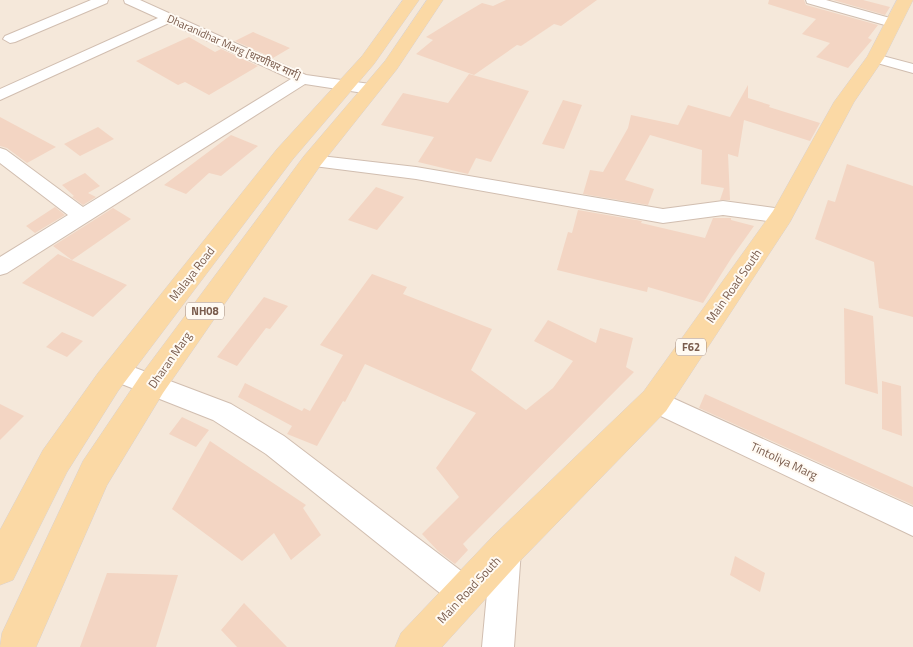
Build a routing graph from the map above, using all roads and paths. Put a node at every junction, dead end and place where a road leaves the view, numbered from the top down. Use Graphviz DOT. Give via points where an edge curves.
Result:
graph roads {
  1 [pos="70,0"];
  2 [pos="102,0"];
  3 [pos="130,0"];
  4 [pos="162,0"];
  5 [pos="411,0"];
  6 [pos="434,0"];
  7 [pos="812,0"];
  8 [pos="146,7"];
  9 [pos="899,11"];
  10 [pos="40,13"];
  11 [pos="168,18"];
  12 [pos="10,39"];
  13 [pos="875,58"];
  14 [pos="913,69"];
  15 [pos="302,79"];
  16 [pos="358,87"];
  17 [pos="0,95"];
  18 [pos="0,154"];
  19 [pos="312,162"];
  20 [pos="82,216"];
  21 [pos="782,216"];
  22 [pos="0,267"];
  23 [pos="117,372"];
  24 [pos="152,384"];
  25 [pos="655,401"];
  26 [pos="913,522"];
  27 [pos="506,549"];
  28 [pos="0,567"];
  29 [pos="466,594"];
  30 [pos="16,647"];
  31 [pos="415,647"];
  32 [pos="498,647"];
  1 -- 10 [label="street"];
  2 -- 12 [label="street"];
  3 -- 8 [label="street, Dharanidhar Marg [धरणीधर मार्ग]"];
  4 -- 8 [label="street"];
  5 -- 16 [label="main road, Malaya Road / NH08" via="368,60"];
  6 -- 16 [label="main road, Dharan Marg / NH08" via="392,65"];
  7 -- 9 [label="street"];
  8 -- 11 [label="street, Dharanidhar Marg [धरणीधर मार्ग]"];
  9 -- 13 [label="main road, Main Road South / F62"];
  11 -- 15 [label="street, Dharanidhar Marg [धरणीधर मार्ग]"];
  11 -- 17 [label="street"];
  13 -- 14 [label="street"];
  13 -- 21 [label="main road, Main Road South / F62" via="844,102"];
  15 -- 16 [label="street, Dharanidhar Marg [धरणीधर मार्ग]"];
  15 -- 20 [label="street"];
  16 -- 19 [label="main road, Dharan Marg / NH08"];
  16 -- 23 [label="main road, Malaya Road / NH08" via="285,154"];
  18 -- 20 [label="street"];
  19 -- 21 [label="street" via="416,173 663,216 723,208"];
  19 -- 24 [label="main road, Dharan Marg / NH08"];
  20 -- 22 [label="street"];
  21 -- 25 [label="main road, Main Road South / F62"];
  23 -- 24 [label="street"];
  23 -- 28 [label="main road, Malaya Road / NH08" via="55,461"];
  24 -- 29 [label="street" via="222,412 275,445"];
  24 -- 30 [label="main road, Dharan Marg / NH08" via="95,473"];
  25 -- 26 [label="street, Tintoliya Marg"];
  25 -- 27 [label="main road, Main Road South / F62"];
  27 -- 29 [label="main road, Main Road South / F62"];
  27 -- 32 [label="street"];
  29 -- 31 [label="main road, Main Road South / F62"];
}
